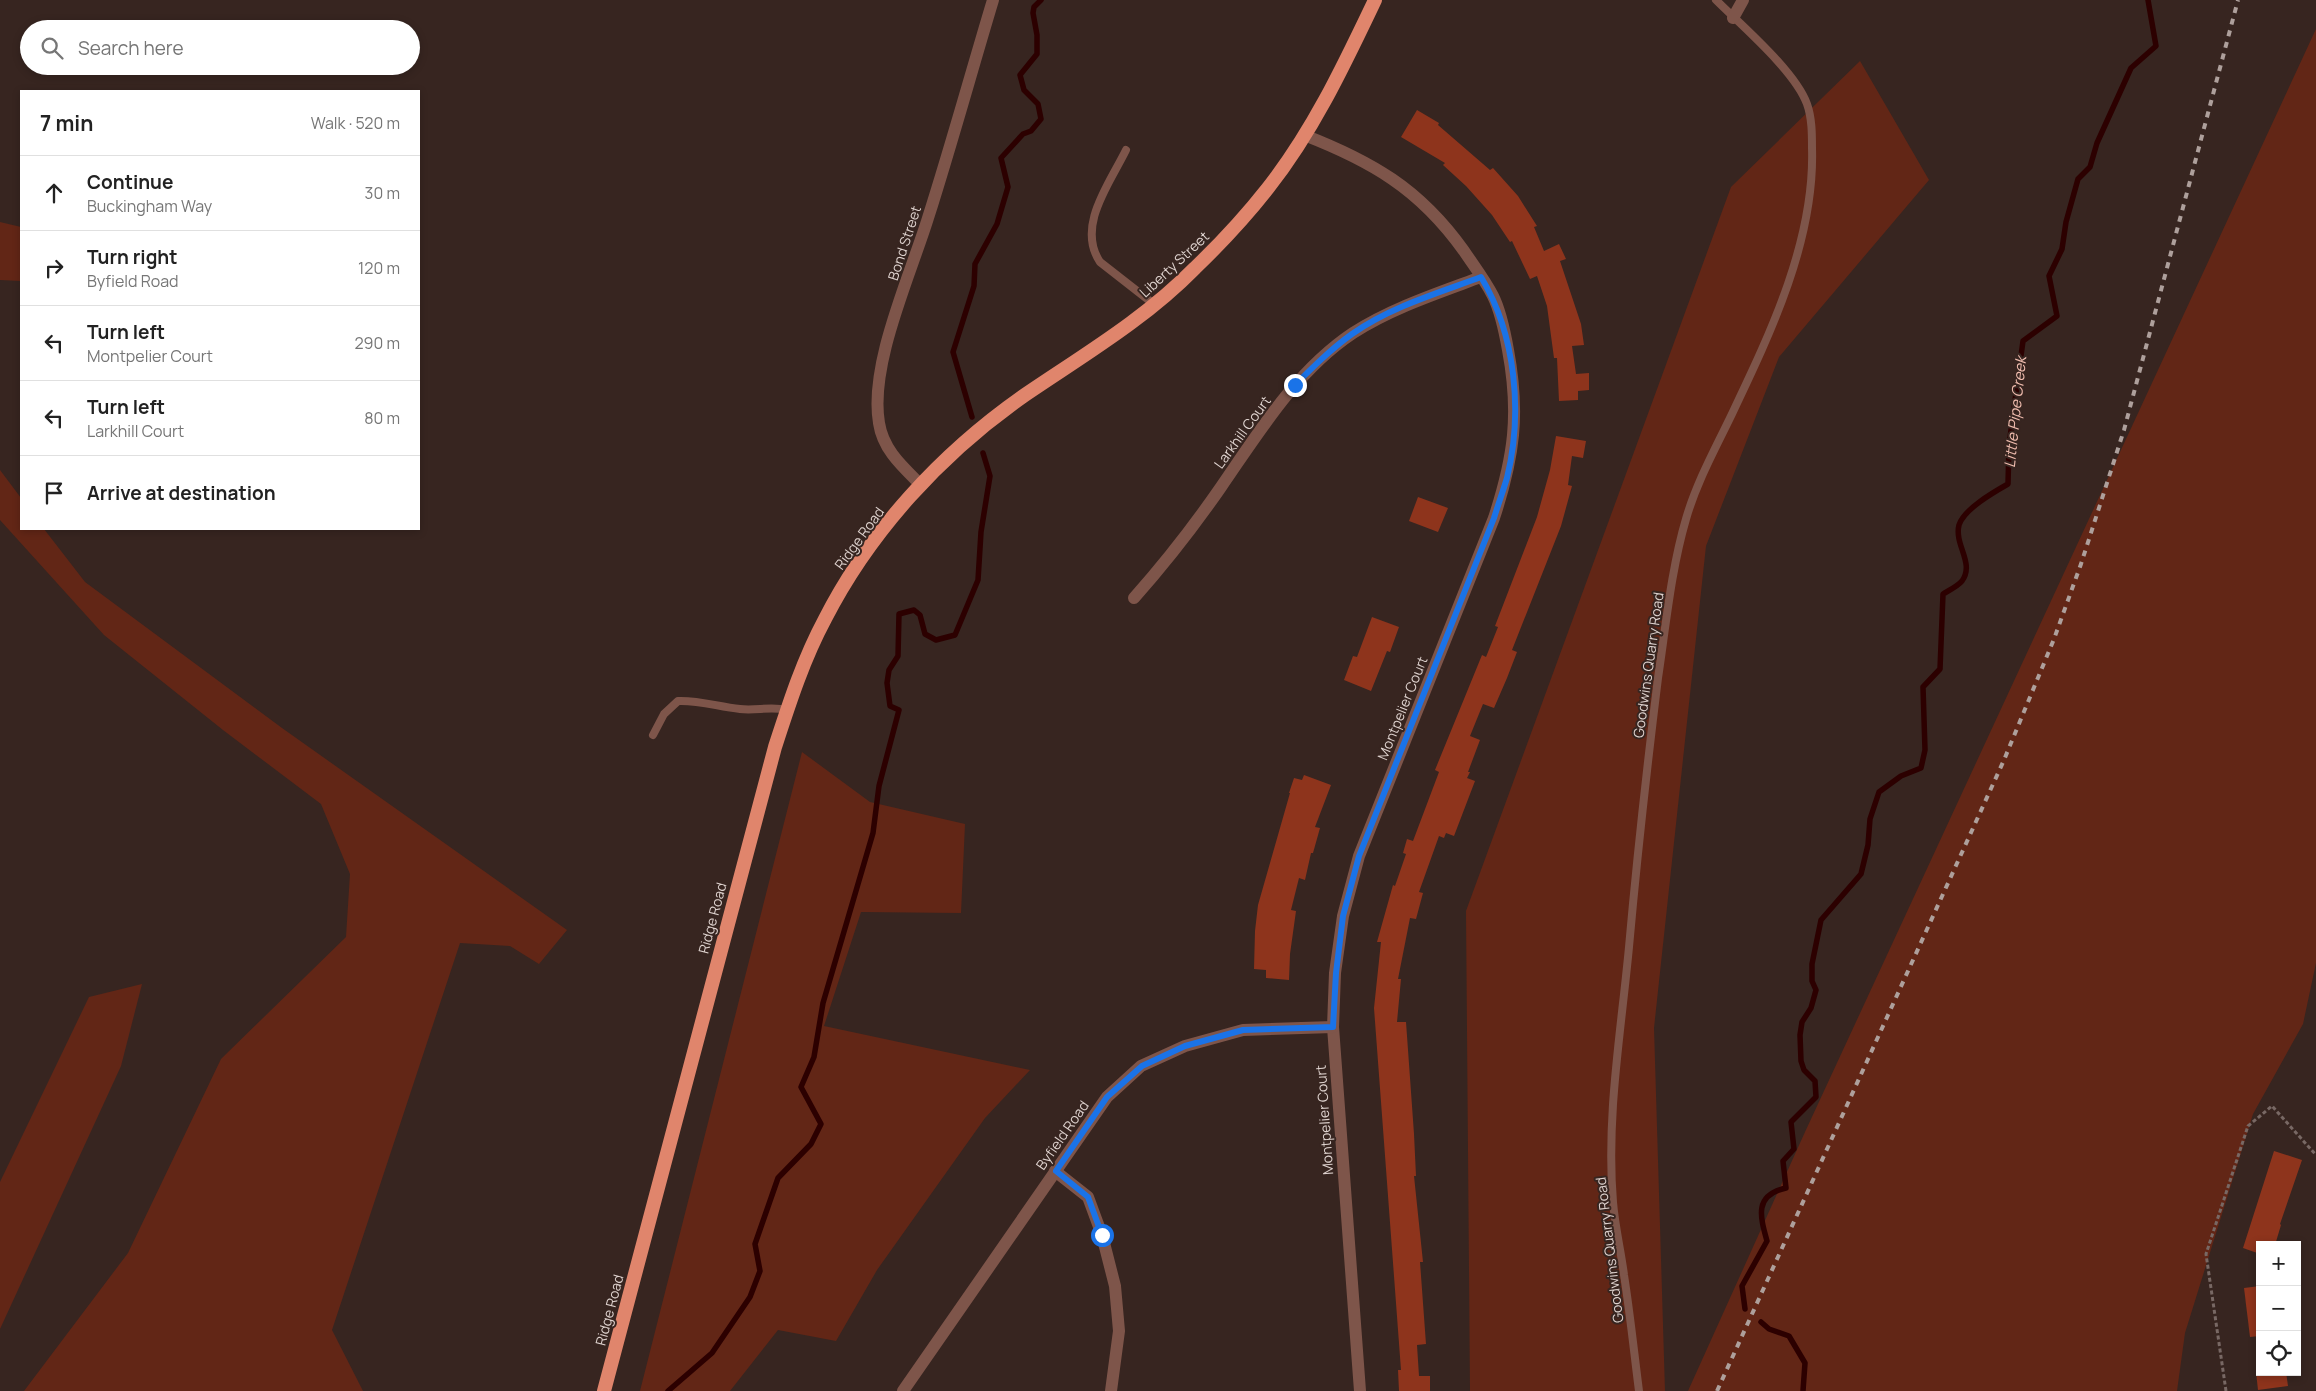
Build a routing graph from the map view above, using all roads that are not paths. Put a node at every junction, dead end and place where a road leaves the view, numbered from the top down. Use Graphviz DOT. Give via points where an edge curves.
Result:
graph roads {
  1 [pos="993,0"];
  2 [pos="1375,0"];
  3 [pos="1716,0"];
  4 [pos="1743,0"];
  5 [pos="1734,18"];
  6 [pos="1304,135"];
  7 [pos="1126,150"];
  8 [pos="1481,277"];
  9 [pos="1155,305"];
  10 [pos="921,484"];
  11 [pos="1134,598"];
  12 [pos="787,710"];
  13 [pos="654,735"];
  14 [pos="1333,1027"];
  15 [pos="1056,1171"];
  16 [pos="604,1391"];
  17 [pos="903,1391"];
  18 [pos="1111,1391"];
  19 [pos="1360,1391"];
  20 [pos="1639,1391"];
  1 -- 10 [label="street, Bond Street" via="889,337 880,376 877,401 884,439 894,457"];
  2 -- 6 [label="highway, Liberty Street" via="1350,53"];
  3 -- 5 [label="lane, Goodwins Quarry Road"];
  4 -- 5 [label="street"];
  5 -- 20 [label="lane, Goodwins Quarry Road" via="1772,55 1807,103 1813,152 1809,194 1797,254 1772,328 1694,496 1677,558 1664,638 1642,805 1624,1003 1614,1073 1613,1204"];
  6 -- 8 [label="street, Montpelier Court" via="1370,165 1408,191 1448,229"];
  6 -- 9 [label="highway, Liberty Street" via="1269,186 1237,224"];
  7 -- 9 [label="lane" via="1095,214 1090,232 1093,252 1100,262"];
  8 -- 11 [label="street, Larkhill Court" via="1393,311 1353,333 1321,358 1295,385 1173,554"];
  8 -- 14 [label="street, Montpelier Court" via="1494,297 1506,335 1513,377 1515,412 1507,478 1359,856 1343,916"];
  9 -- 10 [label="highway, Liberty Street" via="1102,345 1021,398"];
  10 -- 12 [label="highway, Ridge Road" via="874,542 835,601 809,651"];
  12 -- 13 [label="lane" via="774,707 743,710 696,700 678,701 664,714"];
  12 -- 16 [label="highway, Ridge Road"];
  14 -- 15 [label="street, Byfield Road" via="1243,1030 1185,1046 1142,1066 1107,1097"];
  14 -- 19 [label="street, Montpelier Court"];
  15 -- 17 [label="street, Byfield Road"];
  15 -- 18 [label="street" via="1088,1197 1113,1277 1119,1331"];
}
